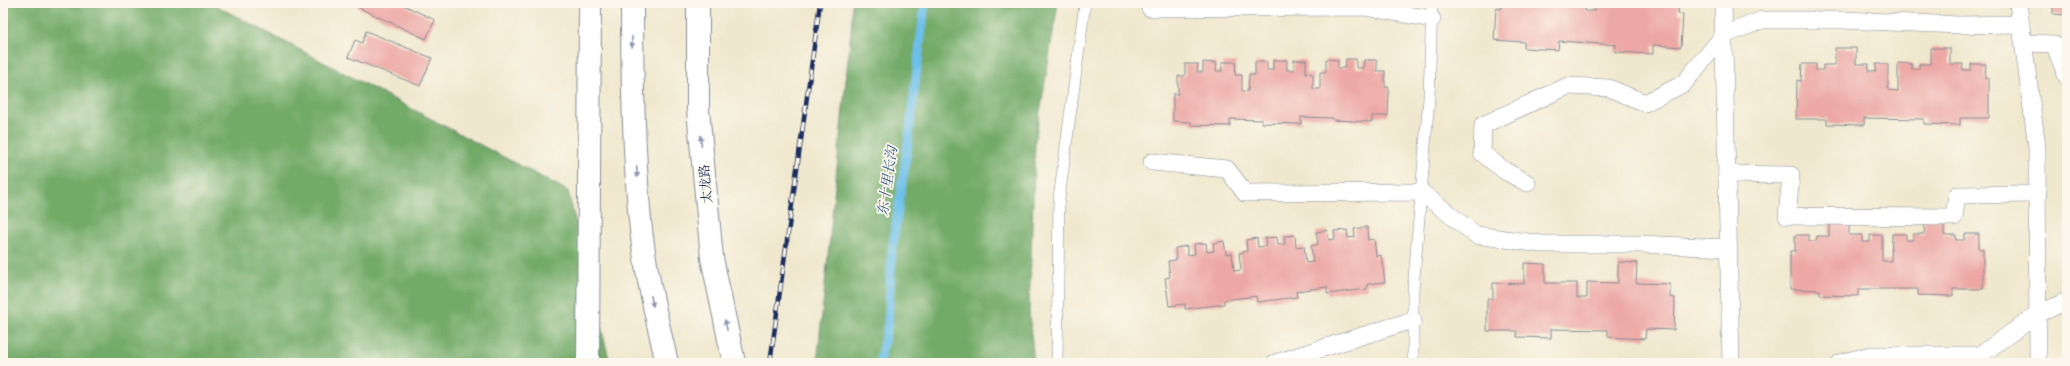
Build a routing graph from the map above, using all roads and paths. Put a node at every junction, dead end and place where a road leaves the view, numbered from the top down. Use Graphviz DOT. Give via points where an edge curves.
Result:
graph roads {
  1 [pos="590,3"];
  2 [pos="632,3"];
  3 [pos="698,3"];
  4 [pos="1085,3"];
  5 [pos="1723,3"];
  6 [pos="2018,3"];
  7 [pos="1150,8"];
  8 [pos="1432,11"];
  9 [pos="2021,24"];
  10 [pos="1724,35"];
  11 [pos="2024,43"];
  12 [pos="2067,77"];
  13 [pos="1152,162"];
  14 [pos="1727,174"];
  15 [pos="1527,183"];
  16 [pos="1421,192"];
  17 [pos="2038,194"];
  18 [pos="1728,248"];
  19 [pos="2067,301"];
  20 [pos="2038,314"];
  21 [pos="1413,320"];
  22 [pos="588,363"];
  23 [pos="667,363"];
  24 [pos="734,363"];
  25 [pos="1057,363"];
  26 [pos="1275,363"];
  27 [pos="1413,363"];
  28 [pos="1731,363"];
  29 [pos="1840,363"];
  30 [pos="2038,363"];
  1 -- 22 [label="street"];
  2 -- 23 [label="street, one-way" via="632,94 639,210 652,300"];
  24 -- 3 [label="street, 太龙路, one-way" via="712,258 698,110"];
  4 -- 25 [label="lane" via="1059,199"];
  5 -- 10 [label="street"];
  6 -- 9 [label="street"];
  7 -- 8 [label="street" via="1364,7"];
  8 -- 16 [label="lane" via="1429,98"];
  9 -- 10 [label="street" via="1762,20"];
  9 -- 11 [label="street"];
  10 -- 14 [label="street"];
  10 -- 15 [label="street" via="1683,84 1645,103 1609,88 1568,86 1483,125 1482,153 1505,171"];
  11 -- 12 [label="street" via="2054,44"];
  11 -- 17 [label="street" via="2038,148"];
  13 -- 16 [label="street" via="1227,168 1245,193"];
  14 -- 17 [label="street" via="1791,175 1787,216 1954,217 1958,195"];
  14 -- 18 [label="street"];
  16 -- 18 [label="street" via="1476,235 1541,244 1639,244"];
  16 -- 21 [label="lane"];
  17 -- 20 [label="street"];
  18 -- 28 [label="street"];
  19 -- 20 [label="street"];
  20 -- 29 [label="street" via="1980,355 1871,356"];
  20 -- 30 [label="street"];
  21 -- 26 [label="street"];
  21 -- 27 [label="lane"];
}
